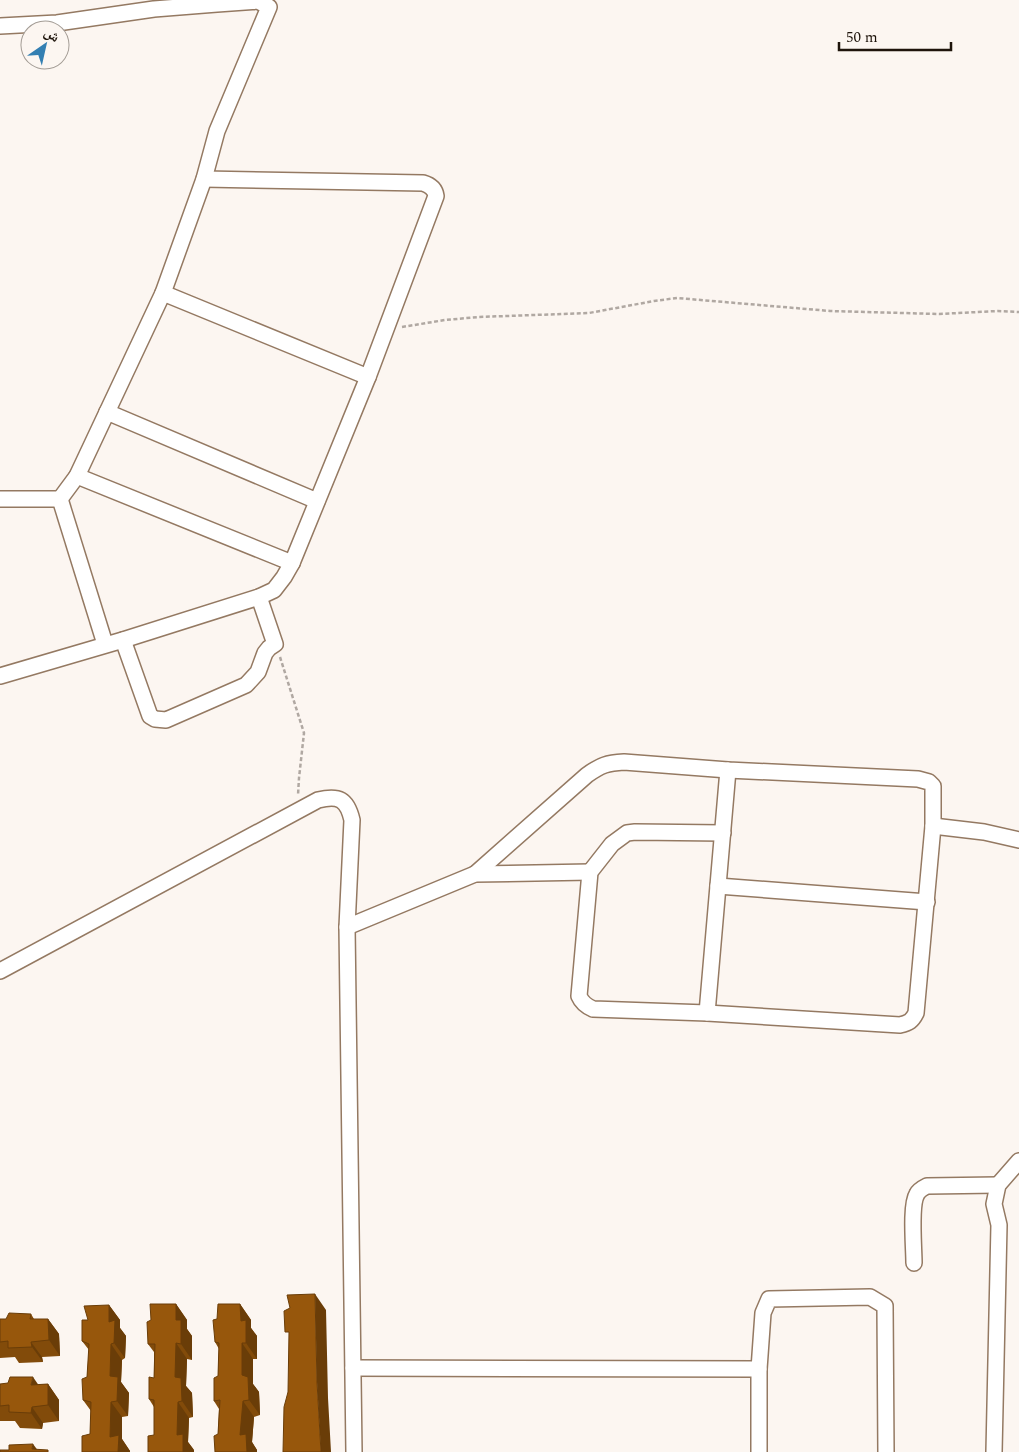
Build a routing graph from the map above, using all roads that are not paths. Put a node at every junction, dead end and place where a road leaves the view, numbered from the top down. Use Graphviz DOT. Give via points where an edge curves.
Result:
graph roads {
  1 [pos="0,26"];
  2 [pos="204,179"];
  3 [pos="163,293"];
  4 [pos="368,377"];
  5 [pos="107,412"];
  6 [pos="77,476"];
  7 [pos="0,499"];
  8 [pos="60,499"];
  9 [pos="317,501"];
  10 [pos="292,562"];
  11 [pos="259,597"];
  12 [pos="123,640"];
  13 [pos="106,644"];
  14 [pos="0,676"];
  15 [pos="728,770"];
  16 [pos="933,826"];
  17 [pos="723,833"];
  18 [pos="1019,840"];
  19 [pos="590,872"];
  20 [pos="475,874"];
  21 [pos="718,886"];
  22 [pos="927,902"];
  23 [pos="347,927"];
  24 [pos="0,971"];
  25 [pos="707,1013"];
  26 [pos="1019,1161"];
  27 [pos="998,1185"];
  28 [pos="914,1263"];
  29 [pos="353,1368"];
  30 [pos="759,1369"];
  31 [pos="354,1452"];
  32 [pos="759,1452"];
  33 [pos="886,1452"];
  34 [pos="994,1452"];
  1 -- 2 [label="street" via="57,24 154,9 258,1 269,7 217,131"];
  2 -- 3 [label="street"];
  2 -- 4 [label="street" via="423,183 431,186 436,196"];
  3 -- 4 [label="street"];
  3 -- 5 [label="street"];
  4 -- 9 [label="street"];
  5 -- 6 [label="street"];
  5 -- 9 [label="street"];
  6 -- 8 [label="street"];
  6 -- 10 [label="street"];
  7 -- 8 [label="street"];
  8 -- 13 [label="street"];
  9 -- 10 [label="street"];
  10 -- 11 [label="street" via="274,590"];
  11 -- 12 [label="street"];
  11 -- 12 [label="street" via="275,644 265,653 258,672 246,685 166,720 150,716"];
  12 -- 13 [label="street"];
  13 -- 14 [label="street"];
  15 -- 16 [label="street" via="924,780 933,786"];
  15 -- 17 [label="street"];
  15 -- 20 [label="street" via="624,762 598,767"];
  16 -- 18 [label="street"];
  16 -- 22 [label="street"];
  17 -- 19 [label="street" via="627,833 612,844"];
  17 -- 21 [label="street"];
  19 -- 20 [label="street"];
  19 -- 25 [label="street" via="579,996 582,1003 593,1009"];
  20 -- 23 [label="street"];
  21 -- 22 [label="street"];
  21 -- 25 [label="street"];
  22 -- 25 [label="street" via="916,1013 909,1023"];
  23 -- 24 [label="street" via="352,820 348,807 341,800 331,798 318,800"];
  23 -- 29 [label="street"];
  26 -- 27 [label="street"];
  27 -- 28 [label="street" via="927,1186 919,1191 914,1206"];
  27 -- 34 [label="street" via="994,1204 999,1225"];
  29 -- 30 [label="street"];
  29 -- 31 [label="street"];
  30 -- 32 [label="street"];
  30 -- 33 [label="street" via="763,1313 769,1300 870,1297 885,1306"];
}
